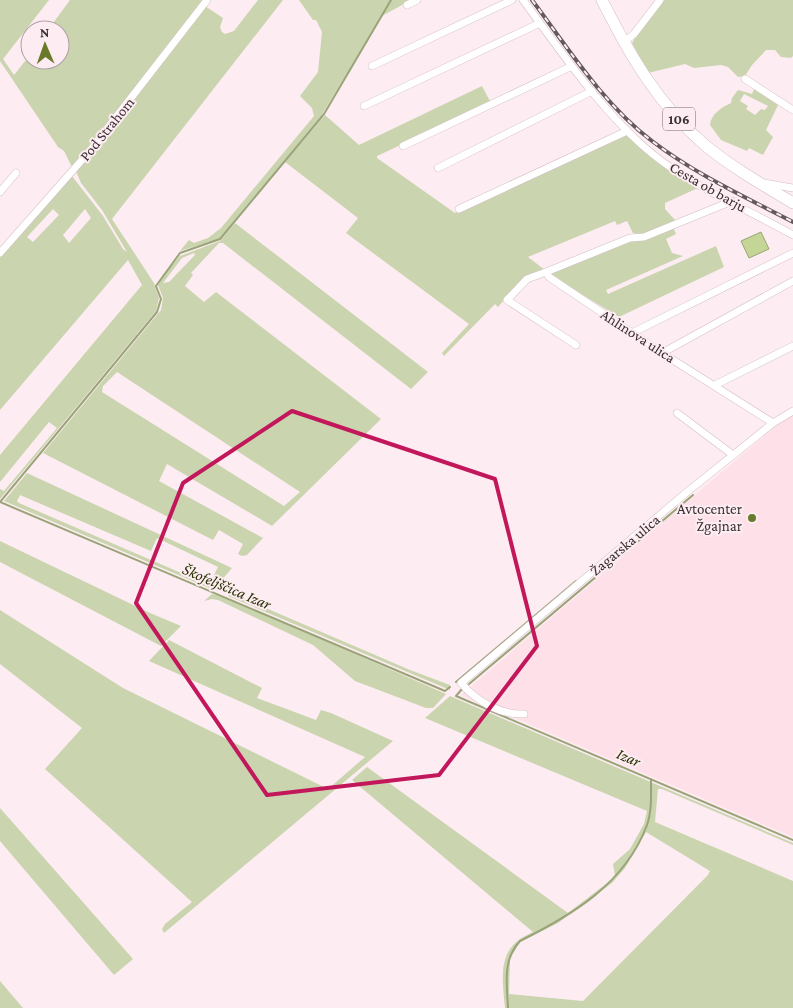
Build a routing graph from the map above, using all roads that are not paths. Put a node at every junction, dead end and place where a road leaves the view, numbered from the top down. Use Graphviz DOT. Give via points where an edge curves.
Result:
graph roads {
  1 [pos="207,0"];
  2 [pos="417,0"];
  3 [pos="512,0"];
  4 [pos="523,0"];
  5 [pos="602,0"];
  6 [pos="660,0"];
  7 [pos="407,5"];
  8 [pos="540,23"];
  9 [pos="624,42"];
  10 [pos="372,66"];
  11 [pos="572,66"];
  12 [pos="745,79"];
  13 [pos="592,91"];
  14 [pos="364,106"];
  15 [pos="793,110"];
  16 [pos="628,131"];
  17 [pos="403,146"];
  18 [pos="438,168"];
  19 [pos="16,173"];
  20 [pos="758,182"];
  21 [pos="793,188"];
  22 [pos="0,192"];
  23 [pos="732,202"];
  24 [pos="793,202"];
  25 [pos="458,209"];
  26 [pos="793,234"];
  27 [pos="0,253"];
  28 [pos="793,253"];
  29 [pos="546,272"];
  30 [pos="793,281"];
  31 [pos="632,333"];
  32 [pos="576,344"];
  33 [pos="793,346"];
  34 [pos="662,353"];
  35 [pos="715,385"];
  36 [pos="793,411"];
  37 [pos="677,414"];
  38 [pos="773,423"];
  39 [pos="734,455"];
  40 [pos="524,714"];
  1 -- 27 [label="street, Pod Strahom" via="89,152"];
  2 -- 7 [label="street"];
  3 -- 10 [label="street"];
  4 -- 8 [label="street, Cesta ob barju"];
  5 -- 9 [label="main road, 106"];
  6 -- 9 [label="street"];
  8 -- 11 [label="street, Cesta ob barju"];
  8 -- 14 [label="street"];
  9 -- 20 [label="main road, 106" via="656,93 695,136"];
  11 -- 13 [label="street, Cesta ob barju"];
  11 -- 17 [label="street"];
  12 -- 15 [label="street"];
  13 -- 16 [label="street, Cesta ob barju"];
  13 -- 18 [label="street"];
  16 -- 23 [label="street, Cesta ob barju" via="671,166"];
  16 -- 25 [label="street"];
  19 -- 22 [label="street"];
  20 -- 21 [label="street"];
  20 -- 24 [label="main road, 106"];
  23 -- 26 [label="street, Cesta ob barju"];
  23 -- 29 [label="street"];
  28 -- 31 [label="street"];
  29 -- 31 [label="street, Ahlinova ulica" via="548,277"];
  29 -- 32 [label="street" via="527,279 507,300"];
  30 -- 34 [label="street"];
  31 -- 34 [label="street, Ahlinova ulica"];
  33 -- 35 [label="street"];
  34 -- 35 [label="street, Ahlinova ulica"];
  35 -- 38 [label="street, Ahlinova ulica"];
  36 -- 38 [label="street, Žagarska ulica"];
  37 -- 39 [label="street"];
  38 -- 39 [label="street, Žagarska ulica"];
  39 -- 40 [label="street, Žagarska ulica" via="461,683 478,700 513,715"];
}
